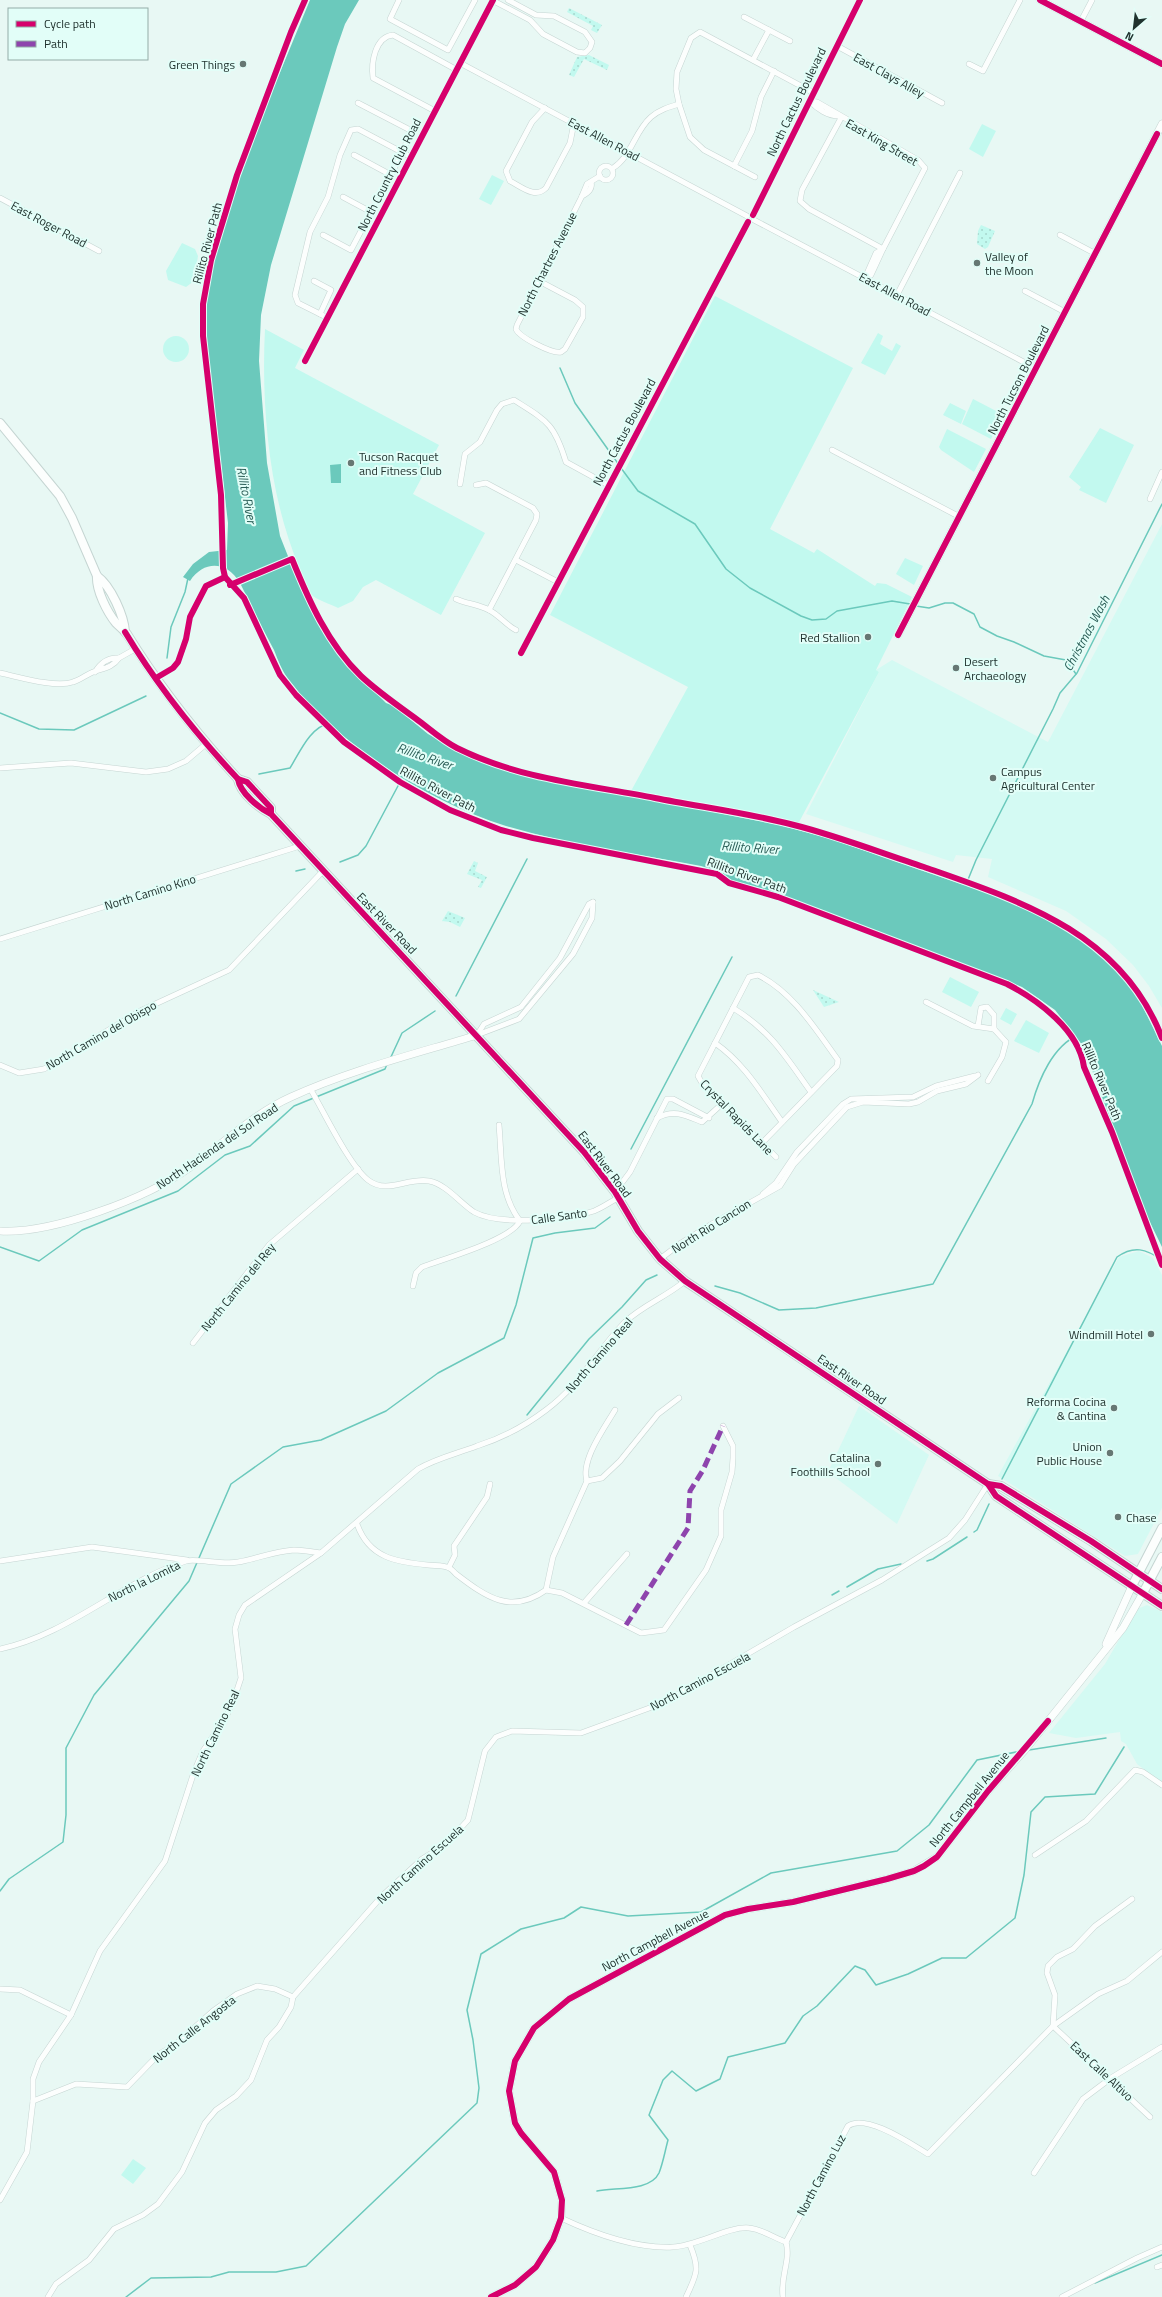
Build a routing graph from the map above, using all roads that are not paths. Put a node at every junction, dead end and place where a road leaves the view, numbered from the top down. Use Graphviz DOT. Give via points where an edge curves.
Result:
graph roads {
  1 [pos="399,0"];
  2 [pos="475,0"];
  3 [pos="492,0"];
  4 [pos="508,0"];
  5 [pos="860,0"];
  6 [pos="1020,0"];
  7 [pos="1092,0"];
  8 [pos="1044,1"];
  9 [pos="744,17"];
  10 [pos="1081,21"];
  11 [pos="769,30"];
  12 [pos="790,41"];
  13 [pos="837,46"];
  14 [pos="753,60"];
  15 [pos="460,63"];
  16 [pos="969,64"];
  17 [pos="1162,64"];
  18 [pos="457,70"];
  19 [pos="774,71"];
  20 [pos="814,93"];
  21 [pos="810,101"];
  22 [pos="358,103"];
  23 [pos="942,103"];
  24 [pos="679,104"];
  25 [pos="545,108"];
  26 [pos="435,111"];
  27 [pos="840,117"];
  28 [pos="574,123"];
  29 [pos="1162,124"];
  30 [pos="402,152"];
  31 [pos="628,152"];
  32 [pos="354,155"];
  33 [pos="411,157"];
  34 [pos="734,166"];
  35 [pos="613,168"];
  36 [pos="960,173"];
  37 [pos="600,176"];
  38 [pos="755,177"];
  39 [pos="0,198"];
  40 [pos="343,198"];
  41 [pos="751,217"];
  42 [pos="360,233"];
  43 [pos="323,235"];
  44 [pos="1060,235"];
  45 [pos="369,238"];
  46 [pos="883,249"];
  47 [pos="99,251"];
  48 [pos="1096,254"];
  49 [pos="865,278"];
  50 [pos="314,281"];
  51 [pos="539,281"];
  52 [pos="1025,291"];
  53 [pos="897,295"];
  54 [pos="1065,312"];
  55 [pos="320,314"];
  56 [pos="328,318"];
  57 [pos="305,361"];
  58 [pos="1035,368"];
  59 [pos="2,426"];
  60 [pos="832,450"];
  61 [pos="1162,472"];
  62 [pos="460,484"];
  63 [pos="476,485"];
  64 [pos="608,485"];
  65 [pos="1150,499"];
  66 [pos="960,516"];
  67 [pos="516,560"];
  68 [pos="558,582"];
  69 [pos="456,599"];
  70 [pos="489,610"];
  71 [pos="516,630"];
  72 [pos="898,635"];
  73 [pos="135,649"];
  74 [pos="521,653"];
  75 [pos="0,673"];
  76 [pos="206,744"];
  77 [pos="0,768"];
  78 [pos="300,846"];
  79 [pos="323,871"];
  80 [pos="0,939"];
  81 [pos="926,1002"];
  82 [pos="734,1008"];
  83 [pos="978,1026"];
  84 [pos="994,1029"];
  85 [pos="477,1035"];
  86 [pos="715,1043"];
  87 [pos="0,1065"];
  88 [pos="988,1080"];
  89 [pos="311,1090"];
  90 [pos="811,1092"];
  91 [pos="724,1103"];
  92 [pos="657,1118"];
  93 [pos="709,1118"];
  94 [pos="782,1122"];
  95 [pos="499,1125"];
  96 [pos="762,1143"];
  97 [pos="776,1157"];
  98 [pos="358,1169"];
  99 [pos="763,1194"];
  100 [pos="616,1195"];
  101 [pos="520,1221"];
  102 [pos="0,1231"];
  103 [pos="660,1259"];
  104 [pos="685,1281"];
  105 [pos="413,1286"];
  106 [pos="193,1343"];
  107 [pos="679,1398"];
  108 [pos="615,1410"];
  109 [pos="723,1426"];
  110 [pos="587,1481"];
  111 [pos="490,1484"];
  112 [pos="988,1484"];
  113 [pos="357,1524"];
  114 [pos="1162,1528"];
  115 [pos="321,1554"];
  116 [pos="627,1554"];
  117 [pos="1162,1557"];
  118 [pos="188,1560"];
  119 [pos="0,1561"];
  120 [pos="449,1567"];
  121 [pos="1139,1574"];
  122 [pos="1149,1581"];
  123 [pos="1132,1586"];
  124 [pos="1162,1589"];
  125 [pos="546,1590"];
  126 [pos="1143,1593"];
  127 [pos="584,1603"];
  128 [pos="1162,1606"];
  129 [pos="0,1649"];
  130 [pos="1103,1651"];
  131 [pos="1162,1785"];
  132 [pos="1035,1855"];
  133 [pos="1132,1899"];
  134 [pos="1162,1952"];
  135 [pos="0,1989"];
  136 [pos="293,1997"];
  137 [pos="71,2016"];
  138 [pos="1053,2026"];
  139 [pos="1162,2047"];
  140 [pos="1110,2078"];
  141 [pos="33,2101"];
  142 [pos="1150,2117"];
  143 [pos="1034,2173"];
  144 [pos="0,2200"];
  145 [pos="561,2218"];
  146 [pos="786,2242"];
  147 [pos="690,2245"];
  148 [pos="1162,2247"];
  149 [pos="48,2297"];
  150 [pos="491,2297"];
  151 [pos="686,2297"];
  152 [pos="783,2297"];
  153 [pos="1062,2297"];
  1 -- 2 [label="street" via="390,19 448,50"];
  3 -- 4 [label="street" via="530,20 543,34 577,52 585,53 590,48 592,42 585,32 554,16 536,15"];
  3 -- 15 [label="street, North Country Club Road"];
  5 -- 13 [label="street, North Cactus Boulevard"];
  6 -- 16 [label="street" via="983,71"];
  7 -- 10 [label="street"];
  8 -- 10 [label="main road"];
  9 -- 11 [label="street"];
  10 -- 17 [label="main road"];
  11 -- 12 [label="street"];
  11 -- 14 [label="street"];
  13 -- 20 [label="street, North Cactus Boulevard"];
  13 -- 23 [label="street, East Clays Alley"];
  14 -- 19 [label="street"];
  14 -- 24 [label="street" via="700,32 691,38 676,72"];
  15 -- 18 [label="street, North Country Club Road"];
  15 -- 25 [label="street, East Allen Road"];
  18 -- 26 [label="street, North Country Club Road"];
  18 -- 26 [label="street" via="393,35 386,36 380,41 374,59 373,78"];
  19 -- 20 [label="street"];
  19 -- 34 [label="street" via="761,97 752,131"];
  20 -- 21 [label="street, North Cactus Boulevard"];
  21 -- 27 [label="street, East King Street" via="817,102"];
  21 -- 41 [label="street, North Cactus Boulevard"];
  22 -- 30 [label="street" via="412,131"];
  24 -- 31 [label="street, North Chartres Avenue" via="665,108 651,117"];
  24 -- 34 [label="street" via="690,137 697,145"];
  25 -- 28 [label="street, East Allen Road"];
  25 -- 28 [label="street" via="532,122 506,171 510,181 535,194 542,193 546,188 570,143"];
  26 -- 33 [label="street, North Country Club Road"];
  27 -- 46 [label="street" via="802,190 800,201 809,209"];
  27 -- 46 [label="street, East King Street" via="918,160 925,168"];
  28 -- 31 [label="street, East Allen Road"];
  29 -- 48 [label="main road, North Tucson Boulevard"];
  30 -- 32 [label="street" via="390,175"];
  30 -- 33 [label="street"];
  30 -- 55 [label="street" via="358,129 351,130 328,198 311,228 295,295 298,303"];
  31 -- 35 [label="street, North Chartres Avenue" via="622,163"];
  31 -- 41 [label="street, East Allen Road"];
  33 -- 45 [label="street, North Country Club Road"];
  34 -- 38 [label="street"];
  35 -- 37 [label="street, North Chartres Avenue" via="602,166"];
  35 -- 37 [label="street, North Chartres Avenue" via="614,175 610,179 603,180"];
  36 -- 53 [label="street"];
  37 -- 51 [label="street, North Chartres Avenue" via="587,184"];
  39 -- 47 [label="street, East Roger Road"];
  40 -- 42 [label="street" via="371,212"];
  41 -- 49 [label="street, East Allen Road"];
  41 -- 64 [label="street, North Cactus Boulevard"];
  42 -- 43 [label="street" via="351,250"];
  42 -- 45 [label="street"];
  44 -- 48 [label="street"];
  45 -- 56 [label="street, North Country Club Road"];
  46 -- 49 [label="street" via="871,275"];
  48 -- 54 [label="main road, North Tucson Boulevard"];
  49 -- 53 [label="street, East Allen Road"];
  50 -- 55 [label="street" via="331,290"];
  51 -- 51 [label="street, North Chartres Avenue" via="583,307 583,317 561,352 552,352 517,333 517,324"];
  52 -- 54 [label="street"];
  53 -- 58 [label="street, East Allen Road"];
  54 -- 58 [label="main road, North Tucson Boulevard"];
  55 -- 56 [label="street"];
  56 -- 57 [label="street, North Country Club Road"];
  58 -- 66 [label="main road, North Tucson Boulevard"];
  59 -- 73 [label="main road, East River Road" via="60,496 98,576 103,580 124,619 125,632"];
  60 -- 66 [label="street"];
  61 -- 65 [label="street"];
  62 -- 64 [label="street" via="465,454 480,442 499,407 514,400 547,422 555,432 566,462"];
  63 -- 67 [label="street" via="486,483 538,512"];
  64 -- 68 [label="street, North Cactus Boulevard"];
  66 -- 72 [label="main road, North Tucson Boulevard"];
  67 -- 68 [label="street"];
  67 -- 70 [label="street"];
  68 -- 74 [label="street, North Cactus Boulevard"];
  69 -- 70 [label="street" via="465,603 475,603"];
  70 -- 71 [label="street"];
  73 -- 75 [label="street" via="119,658 110,658 99,665 95,672 72,682 42,682"];
  73 -- 76 [label="main road, East River Road"];
  76 -- 77 [label="street" via="186,761 168,769 146,772 71,763"];
  76 -- 78 [label="main road, East River Road" via="238,779 247,782 271,808 271,814"];
  78 -- 79 [label="main road, East River Road"];
  78 -- 80 [label="street, North Camino Kino"];
  79 -- 85 [label="main road, East River Road"];
  79 -- 87 [label="street, North Camino del Obispo" via="229,970 140,1011 44,1069 19,1073"];
  81 -- 83 [label="street"];
  82 -- 86 [label="street"];
  82 -- 90 [label="street" via="753,1020 773,1039"];
  82 -- 90 [label="street" via="749,977 758,975 771,981 803,1013 838,1060 836,1066"];
  83 -- 84 [label="street"];
  83 -- 84 [label="street" via="981,1008 987,1007 994,1015"];
  84 -- 88 [label="street" via="1006,1042 1002,1057"];
  85 -- 85 [label="street" via="519,1019 573,954 592,918 593,902 589,904 560,958 521,1007 484,1024"];
  85 -- 89 [label="main road, North Hacienda del Sol Road" via="363,1069"];
  85 -- 100 [label="main road, East River Road" via="584,1152"];
  86 -- 91 [label="street, Crystal Rapids Lane" via="698,1076"];
  86 -- 94 [label="street" via="728,1052 751,1078"];
  89 -- 98 [label="street, Calle Santo"];
  89 -- 102 [label="main road, North Hacienda del Sol Road" via="265,1111 189,1168 140,1195 63,1222 30,1229"];
  90 -- 94 [label="street"];
  91 -- 93 [label="street"];
  91 -- 96 [label="street, Crystal Rapids Lane"];
  92 -- 93 [label="street" via="666,1113 678,1112 702,1122"];
  92 -- 93 [label="street" via="668,1099 673,1099"];
  92 -- 100 [label="street"];
  94 -- 96 [label="street"];
  95 -- 101 [label="street" via="504,1189 510,1208"];
  96 -- 97 [label="street, Crystal Rapids Lane"];
  98 -- 101 [label="street, Calle Santo" via="372,1183 382,1186 432,1181 476,1213 491,1218"];
  98 -- 106 [label="street, North Camino del Rey" via="269,1245"];
  99 -- 99 [label="street, North Rio Cancion" via="770,1193 780,1186 794,1164 847,1107 863,1102 918,1102 937,1091 966,1084 978,1075 936,1086 913,1097 851,1099 843,1104 797,1152 776,1183"];
  99 -- 103 [label="street, North Rio Cancion" via="684,1240"];
  100 -- 101 [label="street, Calle Santo" via="596,1211"];
  100 -- 103 [label="main road, East River Road" via="638,1231"];
  101 -- 105 [label="street" via="517,1228 489,1242 422,1267 416,1273"];
  103 -- 104 [label="main road, East River Road"];
  104 -- 112 [label="main road, East River Road"];
  104 -- 113 [label="street, North Camino Real" via="672,1293 642,1309 626,1322 571,1388 547,1410 510,1433 430,1462 418,1469"];
  107 -- 110 [label="street" via="658,1414 620,1461 602,1478"];
  108 -- 110 [label="street" via="588,1459 584,1473"];
  109 -- 127 [label="street" via="733,1446 732,1472 721,1510 721,1536 706,1570 664,1630 642,1633"];
  110 -- 125 [label="street" via="553,1557"];
  111 -- 120 [label="street" via="487,1497 454,1546 455,1555"];
  112 -- 121 [label="main road, East River Road" via="1001,1486 1071,1528"];
  112 -- 123 [label="main road, East River Road" via="996,1496"];
  112 -- 136 [label="street, North Camino Escuela" via="965,1520 949,1538 882,1580 794,1627 663,1703 581,1734 512,1731 496,1737 485,1751 468,1820 446,1844 422,1859 382,1896"];
  113 -- 115 [label="street, North Camino Real"];
  113 -- 120 [label="street" via="369,1545 390,1559"];
  114 -- 121 [label="main road, North Campbell Avenue"];
  115 -- 118 [label="street, North la Lomita" via="294,1550 236,1563"];
  115 -- 137 [label="street, North Camino Real" via="245,1605 239,1615 234,1629 241,1678 233,1702 225,1719 203,1751 194,1772 165,1861 100,1950"];
  116 -- 127 [label="street"];
  117 -- 122 [label="main road, North Campbell Avenue"];
  118 -- 119 [label="street" via="92,1547"];
  118 -- 129 [label="street, North la Lomita" via="160,1571 20,1645"];
  120 -- 125 [label="street" via="500,1602 523,1602"];
  121 -- 122 [label="main road, East River Road"];
  121 -- 123 [label="main road, North Campbell Avenue"];
  122 -- 124 [label="main road, East River Road"];
  122 -- 126 [label="main road, North Campbell Avenue"];
  123 -- 126 [label="main road, East River Road"];
  123 -- 130 [label="main road, North Campbell Avenue"];
  125 -- 127 [label="street" via="562,1593"];
  126 -- 128 [label="main road, East River Road"];
  126 -- 130 [label="main road, North Campbell Avenue" via="1122,1628"];
  130 -- 145 [label="main road, North Campbell Avenue" via="937,1857 914,1871 793,1902 725,1915 569,1999 534,2028 515,2061 509,2091 515,2123 554,2172 562,2200"];
  131 -- 132 [label="street" via="1144,1772 1135,1770 1086,1820"];
  133 -- 138 [label="street" via="1095,1926 1076,1946 1051,1961 1047,1973 1055,1995"];
  134 -- 138 [label="street, North Camino Luz" via="1127,1981 1098,1994"];
  135 -- 137 [label="street" via="20,1990"];
  136 -- 141 [label="street, North Calle Angosta" via="275,1989 257,1986 237,1994 213,2011 175,2045 159,2054 127,2087 76,2084"];
  136 -- 149 [label="street, North Camino Escuela" via="291,2007 267,2040 251,2080 205,2123 182,2172 158,2204 143,2215 114,2229 89,2260 56,2284"];
  137 -- 141 [label="street, North Camino Real" via="36,2068"];
  138 -- 140 [label="street, East Calle Altivo"];
  138 -- 146 [label="street, North Camino Luz" via="928,2154 907,2141 864,2122 848,2126"];
  139 -- 140 [label="street"];
  140 -- 142 [label="street, East Calle Altivo"];
  140 -- 143 [label="street" via="1083,2099"];
  141 -- 144 [label="street, North Camino Real" via="27,2152"];
  145 -- 147 [label="street" via="588,2231 636,2243 663,2247"];
  145 -- 150 [label="main road, North Campbell Avenue" via="553,2240 536,2267 515,2285"];
  146 -- 147 [label="street" via="750,2228 740,2228"];
  146 -- 152 [label="street" via="789,2254 781,2284"];
  147 -- 151 [label="street" via="698,2264"];
  148 -- 153 [label="street"];
}
